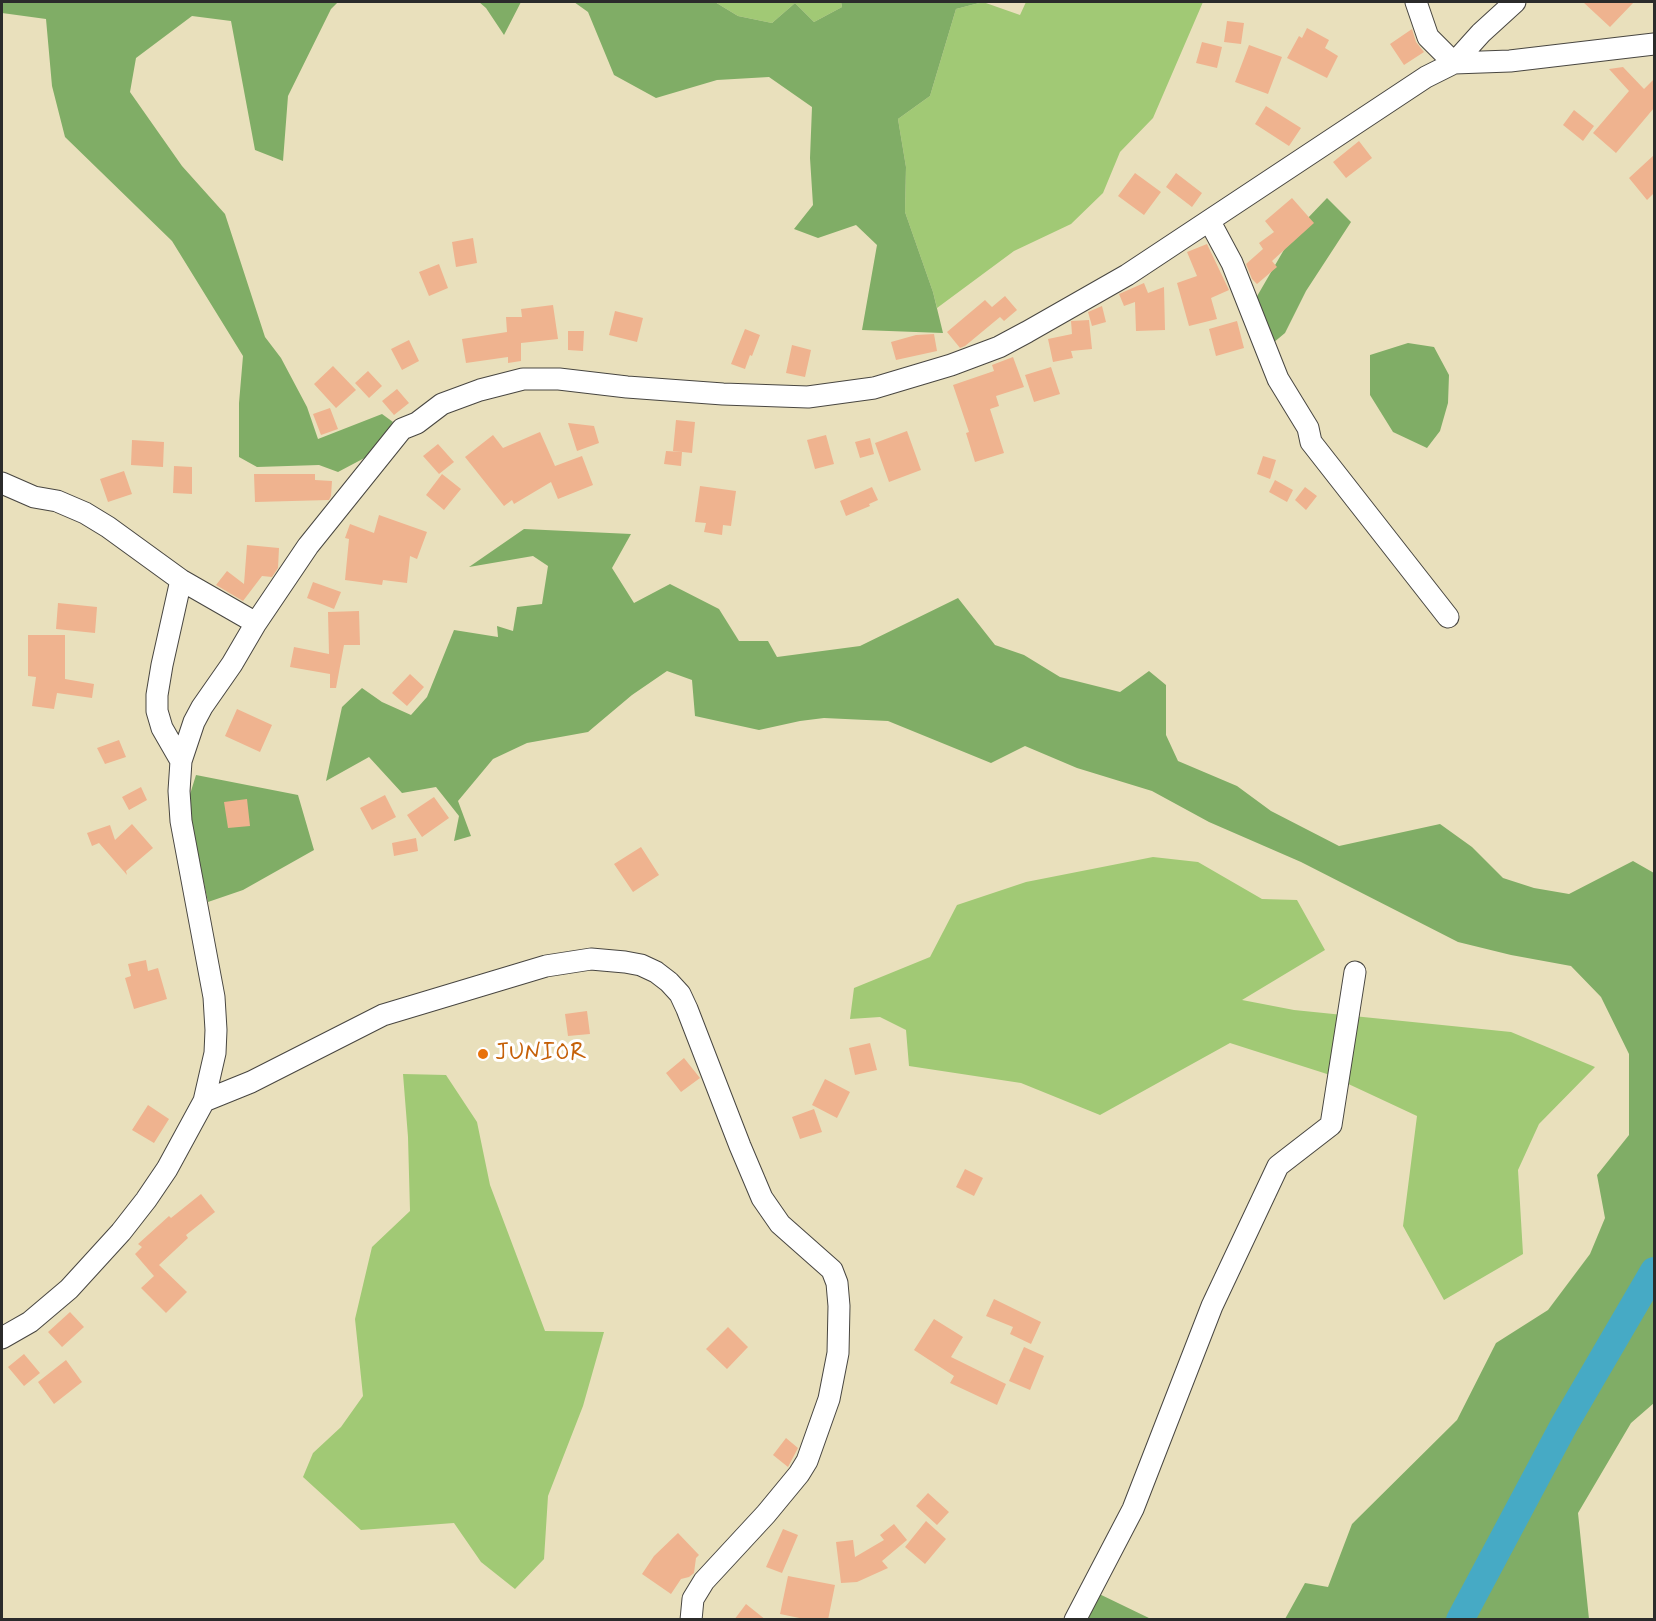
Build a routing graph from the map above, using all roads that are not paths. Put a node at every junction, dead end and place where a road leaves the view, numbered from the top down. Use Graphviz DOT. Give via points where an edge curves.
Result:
graph roads {
  1 [pos="1416,2"];
  2 [pos="1515,2"];
  3 [pos="1654,44"];
  4 [pos="1454,63"];
  5 [pos="1210,222"];
  6 [pos="2,483"];
  7 [pos="181,580"];
  8 [pos="1448,616"];
  9 [pos="256,623"];
  10 [pos="181,761"];
  11 [pos="1355,972"];
  12 [pos="204,1101"];
  13 [pos="2,1338"];
  14 [pos="690,1620"];
  15 [pos="1075,1620"];
  1 -- 4 [label="street" via="1428,37"];
  2 -- 4 [label="street"];
  3 -- 4 [label="street" via="1510,61"];
  4 -- 5 [label="street" via="1426,77"];
  5 -- 8 [label="street" via="1232,263 1278,379 1308,428 1311,442"];
  5 -- 9 [label="street" via="1127,275 999,347 885,385 831,395 782,397 523,378 442,404 402,429 308,546"];
  6 -- 7 [label="street" via="85,513"];
  7 -- 9 [label="street"];
  7 -- 10 [label="street" via="162,665 158,711 168,742"];
  9 -- 10 [label="street" via="202,707"];
  10 -- 12 [label="street" via="181,821 214,997 215,1053"];
  11 -- 15 [label="street" via="1331,1125 1278,1166 1212,1306 1133,1509"];
  12 -- 13 [label="street" via="167,1168 121,1232 69,1289 30,1322"];
  12 -- 14 [label="street" via="251,1082 383,1015 546,966 591,959 625,962 641,965 669,982 687,1009 762,1198 780,1224 832,1270 839,1306 838,1353 829,1399 807,1461 772,1507 704,1581 693,1599"];
}
